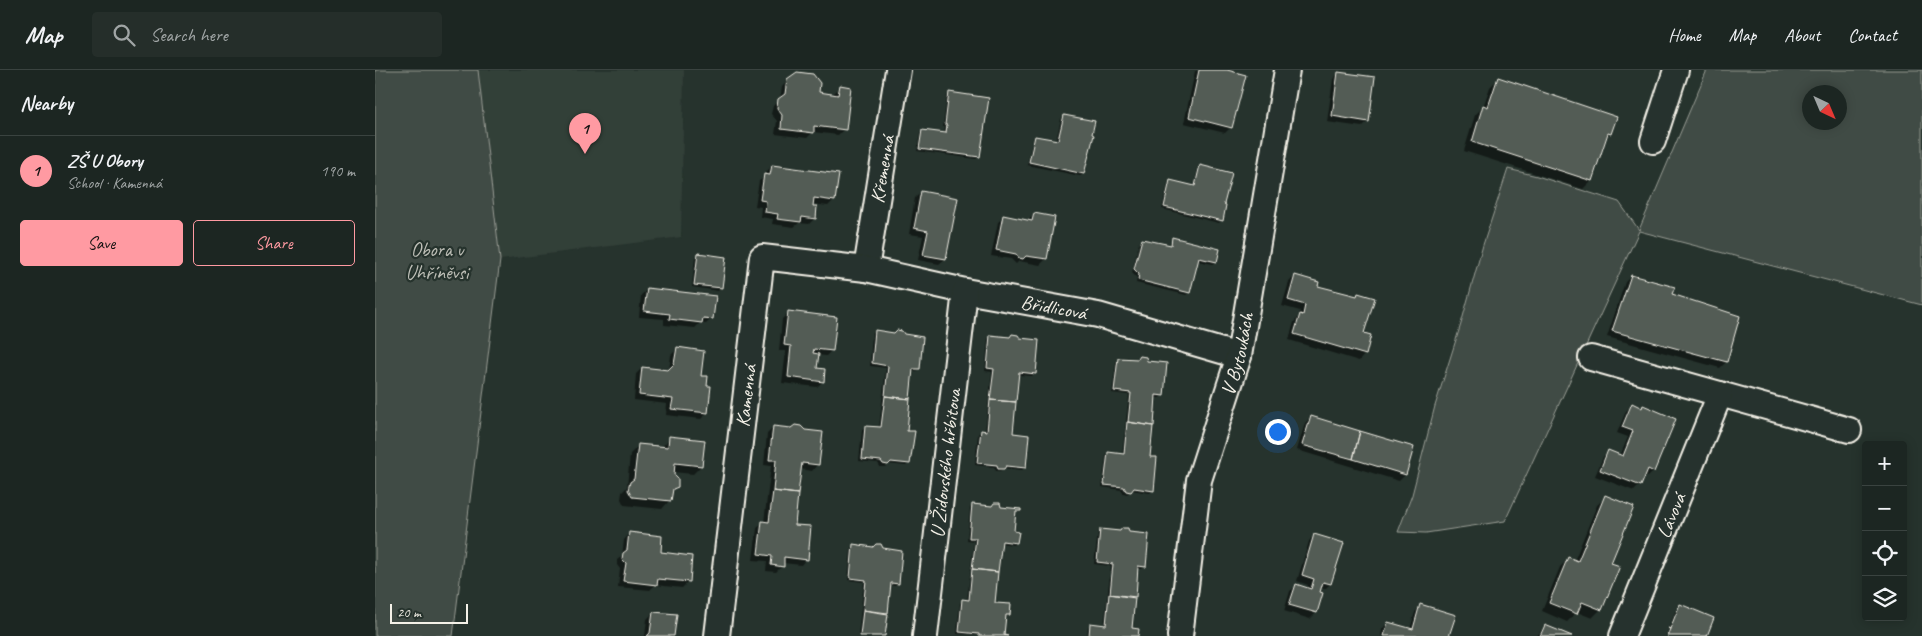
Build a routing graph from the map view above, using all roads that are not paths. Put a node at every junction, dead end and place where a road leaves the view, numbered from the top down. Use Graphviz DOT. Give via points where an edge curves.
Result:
graph roads {
  1 [pos="898,70"];
  2 [pos="1287,70"];
  3 [pos="1676,70"];
  4 [pos="1653,141"];
  5 [pos="865,269"];
  6 [pos="965,290"];
  7 [pos="1239,356"];
  8 [pos="1591,358"];
  9 [pos="1720,394"];
  10 [pos="1849,430"];
  11 [pos="717,636"];
  12 [pos="925,636"];
  13 [pos="1180,636"];
  14 [pos="1621,636"];
  1 -- 5 [label="street, Křemenná"];
  2 -- 7 [label="street, V Bytovkách"];
  3 -- 4 [label="street"];
  5 -- 6 [label="street, Břidlicová"];
  5 -- 11 [label="street, Kamenná" via="762,257"];
  6 -- 7 [label="street, Břidlicová" via="1098,315"];
  6 -- 12 [label="street, U Židovského hřbitova"];
  7 -- 13 [label="street, V Bytovkách" via="1199,480"];
  8 -- 9 [label="street"];
  9 -- 10 [label="street"];
  9 -- 14 [label="street, Lávová"];
}
